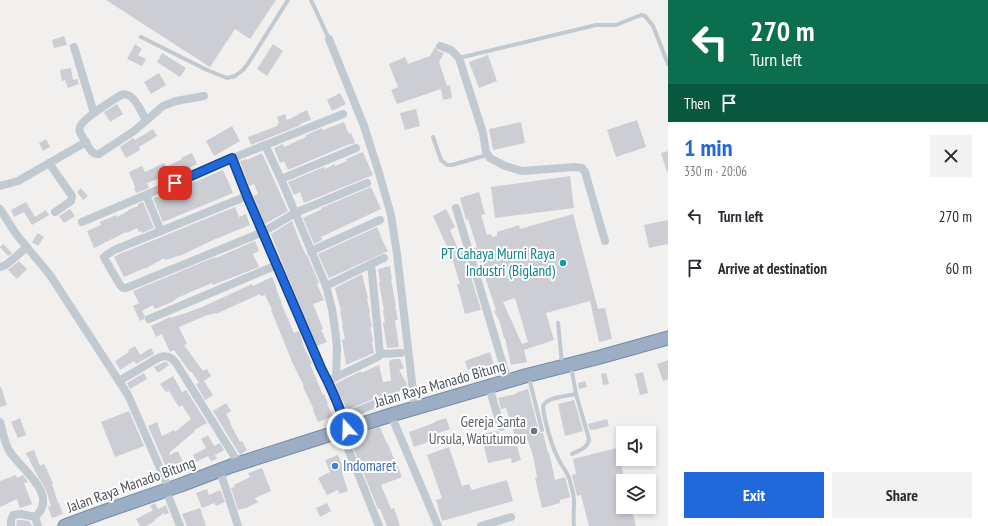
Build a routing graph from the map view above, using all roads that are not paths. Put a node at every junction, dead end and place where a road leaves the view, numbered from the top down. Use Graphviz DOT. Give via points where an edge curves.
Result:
graph roads {
  1 [pos="288,0"];
  2 [pos="311,0"];
  3 [pos="141,37"];
  4 [pos="330,39"];
  5 [pos="440,46"];
  6 [pos="74,47"];
  7 [pos="459,58"];
  8 [pos="668,64"];
  9 [pos="204,96"];
  10 [pos="94,113"];
  11 [pos="343,114"];
  12 [pos="146,120"];
  13 [pos="433,137"];
  14 [pos="86,142"];
  15 [pos="265,145"];
  16 [pos="356,148"];
  17 [pos="487,155"];
  18 [pos="232,158"];
  19 [pos="49,163"];
  20 [pos="281,179"];
  21 [pos="367,183"];
  22 [pos="0,186"];
  23 [pos="146,195"];
  24 [pos="247,196"];
  25 [pos="456,208"];
  26 [pos="0,209"];
  27 [pos="55,212"];
  28 [pos="295,213"];
  29 [pos="380,220"];
  30 [pos="82,222"];
  31 [pos="161,230"];
  32 [pos="263,232"];
  33 [pos="604,241"];
  34 [pos="27,247"];
  35 [pos="311,251"];
  36 [pos="384,258"];
  37 [pos="371,264"];
  38 [pos="277,265"];
  39 [pos="0,268"];
  40 [pos="326,286"];
  41 [pos="149,319"];
  42 [pos="558,323"];
  43 [pos="668,338"];
  44 [pos="401,353"];
  45 [pos="380,354"];
  46 [pos="566,365"];
  47 [pos="528,376"];
  48 [pos="336,377"];
  49 [pos="119,381"];
  50 [pos="328,381"];
  51 [pos="508,382"];
  52 [pos="489,387"];
  53 [pos="576,394"];
  54 [pos="387,398"];
  55 [pos="415,408"];
  56 [pos="391,415"];
  57 [pos="0,422"];
  58 [pos="344,426"];
  59 [pos="501,427"];
  60 [pos="542,430"];
  61 [pos="572,454"];
  62 [pos="239,464"];
  63 [pos="220,471"];
  64 [pos="168,490"];
  65 [pos="35,517"];
  66 [pos="511,517"];
  67 [pos="11,526"];
  68 [pos="38,526"];
  69 [pos="65,526"];
  70 [pos="180,526"];
  71 [pos="238,526"];
  72 [pos="379,526"];
  73 [pos="438,526"];
  74 [pos="481,526"];
  75 [pos="574,526"];
  1 -- 3 [label="lane" via="249,62 235,76 227,78 207,70"];
  2 -- 4 [label="lane"];
  4 -- 55 [label="street" via="371,147 391,214"];
  5 -- 7 [label="street" via="451,50"];
  6 -- 10 [label="street"];
  7 -- 8 [label="lane" via="596,26 616,26 641,15 653,26"];
  7 -- 17 [label="street" via="483,133"];
  9 -- 12 [label="street" via="166,104"];
  10 -- 12 [label="street" via="123,94 133,99"];
  10 -- 14 [label="street" via="79,128"];
  11 -- 15 [label="street"];
  12 -- 14 [label="street" via="99,154 94,154"];
  13 -- 17 [label="lane" via="441,160 446,165"];
  14 -- 19 [label="street"];
  15 -- 18 [label="street"];
  15 -- 20 [label="street"];
  16 -- 20 [label="street"];
  17 -- 33 [label="street" via="498,163 522,171 582,168"];
  18 -- 23 [label="street"];
  18 -- 24 [label="street"];
  19 -- 22 [label="street" via="18,181"];
  19 -- 27 [label="street" via="72,196 71,200"];
  20 -- 28 [label="street"];
  21 -- 28 [label="street"];
  23 -- 30 [label="street"];
  23 -- 31 [label="street"];
  24 -- 31 [label="street"];
  24 -- 32 [label="street"];
  25 -- 51 [label="street"];
  26 -- 34 [label="street"];
  28 -- 32 [label="street"];
  28 -- 35 [label="street"];
  29 -- 35 [label="street"];
  31 -- 32 [label="street" via="114,250 104,257 122,287 131,286"];
  32 -- 38 [label="street"];
  34 -- 39 [label="street"];
  34 -- 49 [label="street" via="50,275"];
  35 -- 40 [label="street"];
  36 -- 37 [label="street"];
  37 -- 40 [label="street"];
  37 -- 45 [label="street"];
  38 -- 41 [label="street"];
  38 -- 50 [label="street"];
  40 -- 48 [label="street" via="336,337"];
  42 -- 46 [label="lane"];
  43 -- 46 [label="highway, Jalan Raya Manado Bitung"];
  44 -- 45 [label="street"];
  45 -- 48 [label="street"];
  46 -- 47 [label="highway, Jalan Raya Manado Bitung"];
  46 -- 53 [label="lane"];
  47 -- 51 [label="highway, Jalan Raya Manado Bitung"];
  47 -- 60 [label="lane"];
  48 -- 50 [label="street"];
  49 -- 62 [label="street" via="158,358 169,357 176,364"];
  49 -- 64 [label="street" via="132,404"];
  50 -- 58 [label="street"];
  51 -- 52 [label="highway, Jalan Raya Manado Bitung"];
  52 -- 55 [label="highway, Jalan Raya Manado Bitung"];
  52 -- 59 [label="street"];
  53 -- 61 [label="lane" via="590,439 584,448"];
  53 -- 75 [label="lane" via="549,400 543,406 555,453 570,480 574,497"];
  54 -- 58 [label="street"];
  55 -- 56 [label="highway, Jalan Raya Manado Bitung"];
  56 -- 58 [label="highway, Jalan Raya Manado Bitung"];
  56 -- 73 [label="street"];
  57 -- 65 [label="street" via="11,454 31,476 42,494 41,508"];
  58 -- 62 [label="highway, Jalan Raya Manado Bitung"];
  58 -- 72 [label="street"];
  62 -- 63 [label="highway, Jalan Raya Manado Bitung"];
  63 -- 64 [label="highway, Jalan Raya Manado Bitung"];
  63 -- 71 [label="street"];
  64 -- 69 [label="highway, Jalan Raya Manado Bitung"];
  64 -- 70 [label="street"];
  65 -- 67 [label="street" via="15,514"];
  65 -- 68 [label="street"];
  66 -- 74 [label="street"];
}
